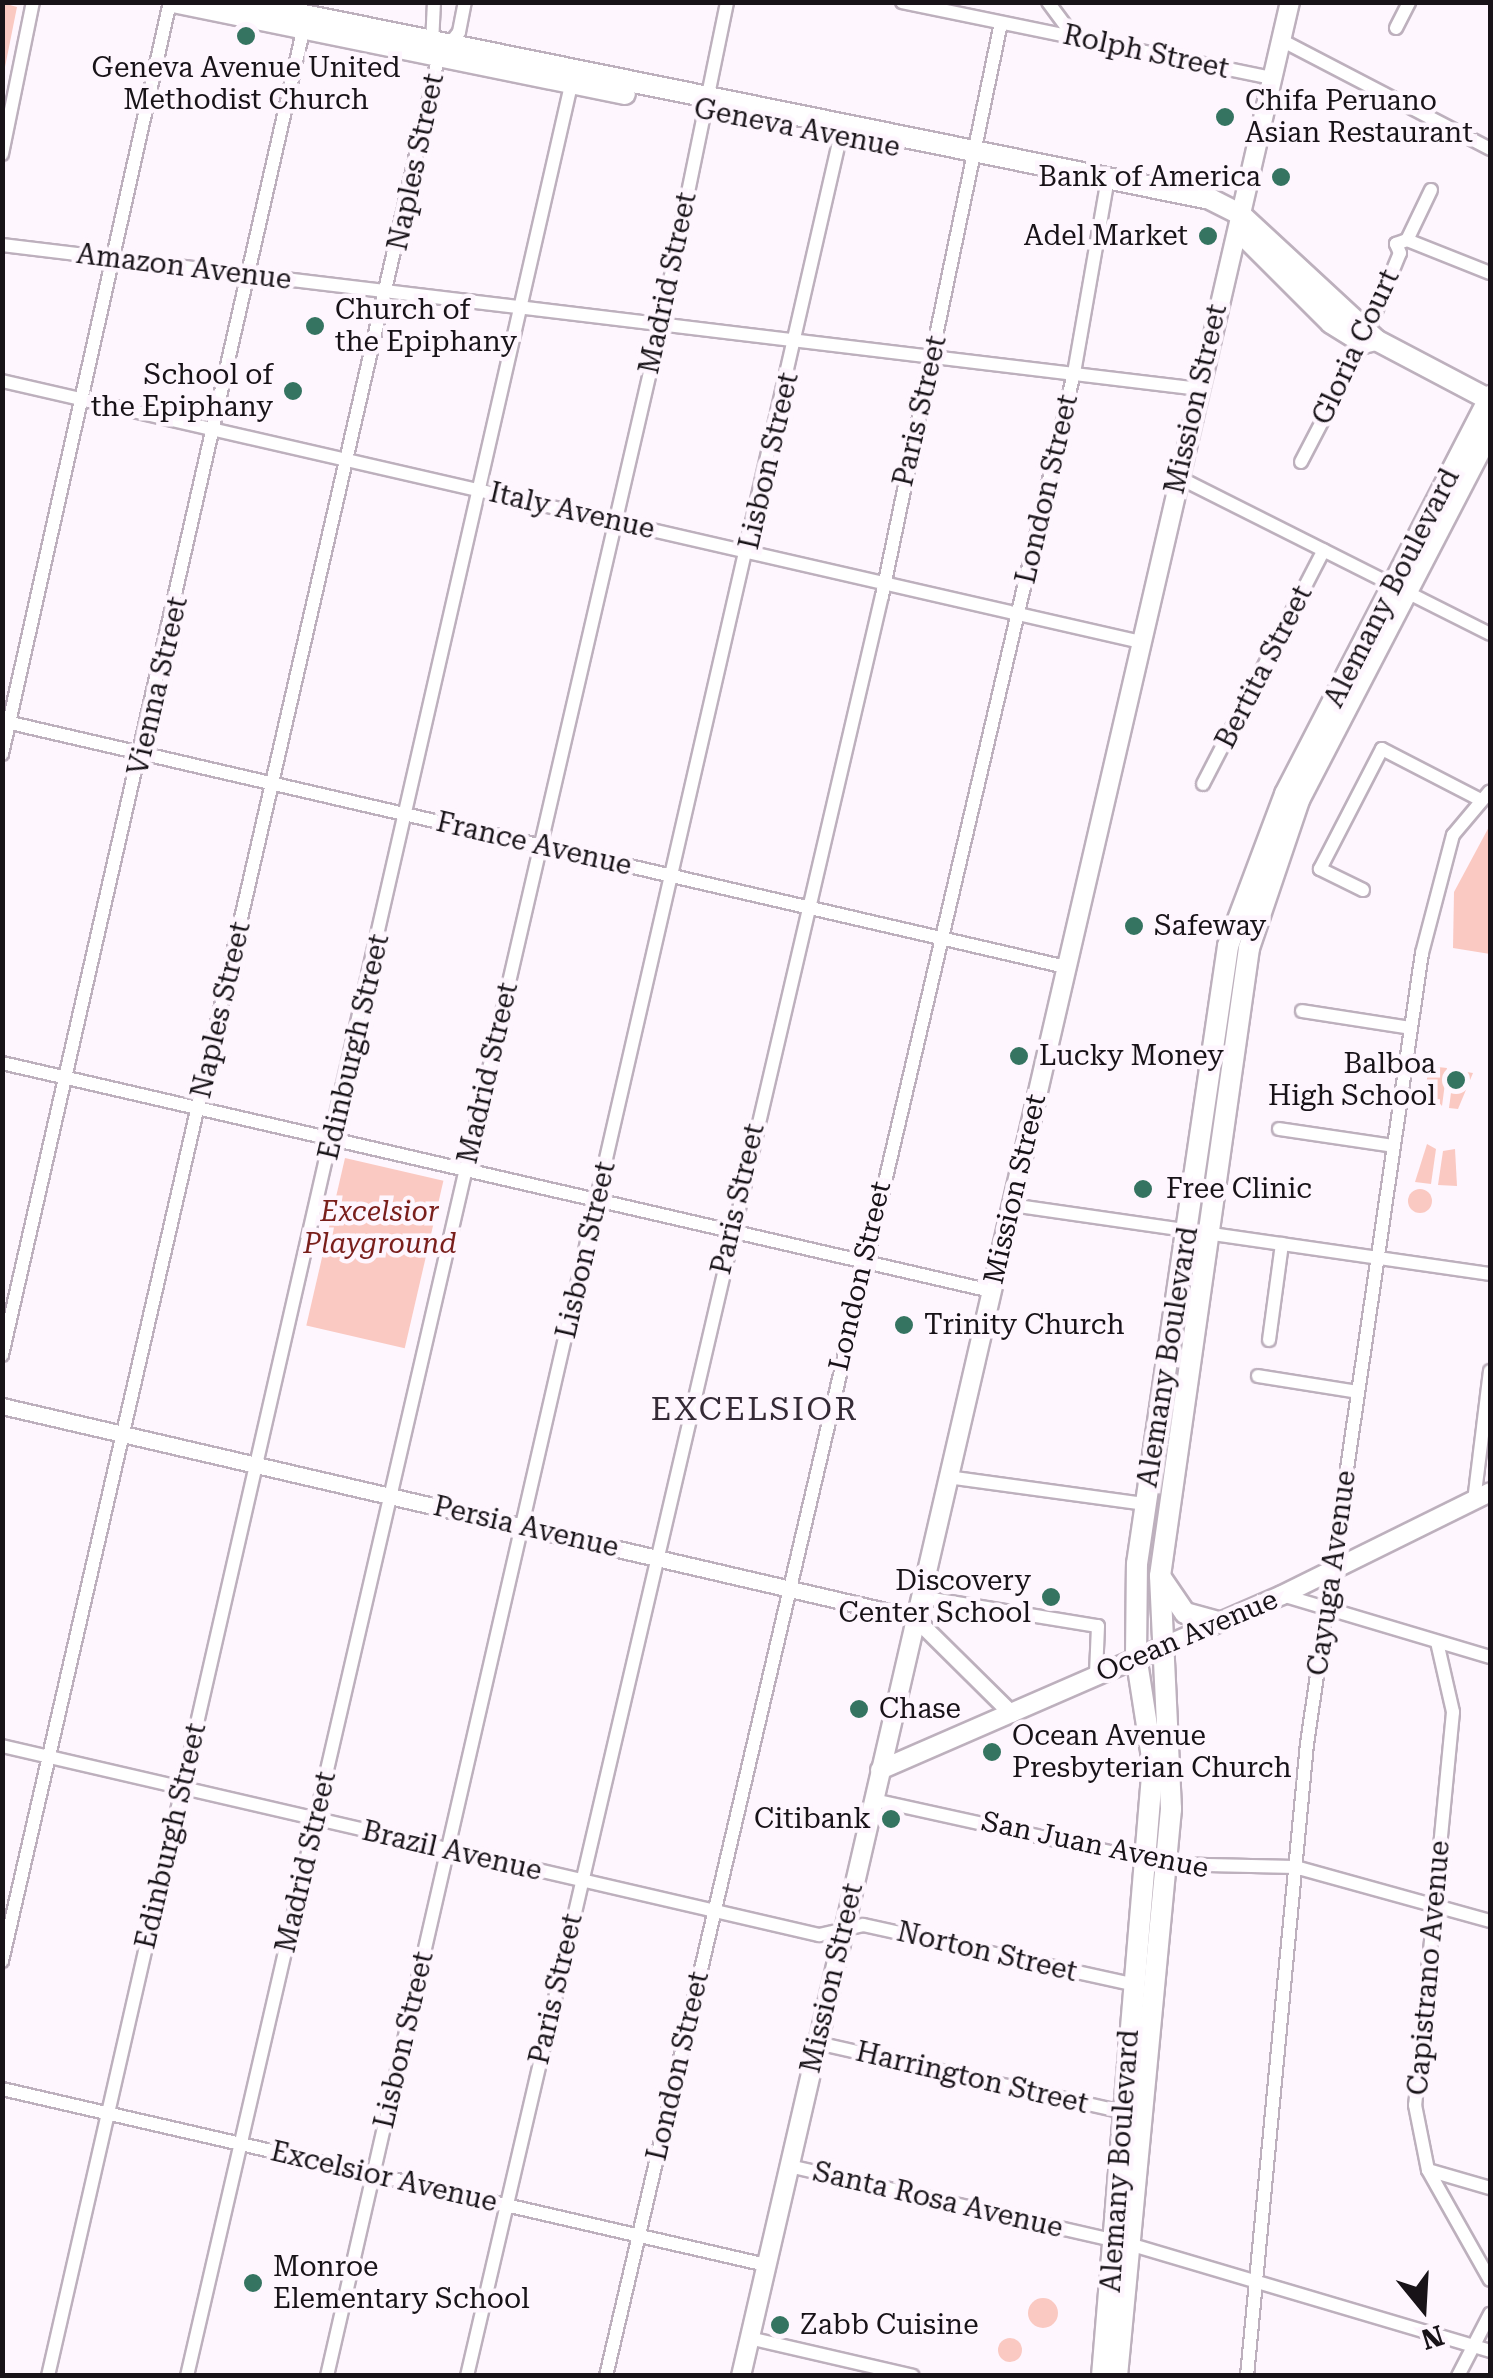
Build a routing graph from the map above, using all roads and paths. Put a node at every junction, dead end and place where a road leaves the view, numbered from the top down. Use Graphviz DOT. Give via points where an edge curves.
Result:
graph roads {
  1 [pos="34,2"];
  2 [pos="171,2"];
  3 [pos="240,2"];
  4 [pos="434,2"];
  5 [pos="465,2"];
  6 [pos="727,2"];
  7 [pos="902,2"];
  8 [pos="1048,2"];
  9 [pos="1290,2"];
  10 [pos="1409,2"];
  11 [pos="305,22"];
  12 [pos="1001,23"];
  13 [pos="1396,28"];
  14 [pos="1074,38"];
  15 [pos="1281,40"];
  16 [pos="440,47"];
  17 [pos="573,77"];
  18 [pos="1272,78"];
  19 [pos="706,103"];
  20 [pos="841,131"];
  21 [pos="1490,149"];
  22 [pos="2,154"];
  23 [pos="974,157"];
  24 [pos="1107,184"];
  25 [pos="1430,190"];
  26 [pos="1239,222"];
  27 [pos="1407,240"];
  28 [pos="2,246"];
  29 [pos="117,259"];
  30 [pos="1490,273"];
  31 [pos="253,275"];
  32 [pos="389,291"];
  33 [pos="525,308"];
  34 [pos="661,324"];
  35 [pos="1367,337"];
  36 [pos="797,340"];
  37 [pos="933,356"];
  38 [pos="1074,373"];
  39 [pos="2,381"];
  40 [pos="1198,389"];
  41 [pos="1490,398"];
  42 [pos="83,399"];
  43 [pos="218,429"];
  44 [pos="1490,432"];
  45 [pos="351,460"];
  46 [pos="1301,462"];
  47 [pos="1178,477"];
  48 [pos="482,491"];
  49 [pos="614,521"];
  50 [pos="1324,550"];
  51 [pos="748,552"];
  52 [pos="881,584"];
  53 [pos="1401,587"];
  54 [pos="1018,614"];
  55 [pos="1490,634"];
  56 [pos="1141,642"];
  57 [pos="6,722"];
  58 [pos="142,753"];
  59 [pos="2,754"];
  60 [pos="275,784"];
  61 [pos="1203,784"];
  62 [pos="1485,795"];
  63 [pos="408,814"];
  64 [pos="540,846"];
  65 [pos="673,876"];
  66 [pos="1363,890"];
  67 [pos="806,906"];
  68 [pos="938,936"];
  69 [pos="1066,967"];
  70 [pos="1302,1011"];
  71 [pos="1411,1028"];
  72 [pos="2,1063"];
  73 [pos="67,1078"];
  74 [pos="198,1109"];
  75 [pos="1279,1129"];
  76 [pos="332,1140"];
  77 [pos="1394,1146"];
  78 [pos="465,1172"];
  79 [pos="598,1201"];
  80 [pos="1011,1205"];
  81 [pos="1198,1229"];
  82 [pos="730,1232"];
  83 [pos="1282,1244"];
  84 [pos="1378,1258"];
  85 [pos="864,1262"];
  86 [pos="1490,1274"];
  87 [pos="991,1291"];
  88 [pos="1269,1340"];
  89 [pos="2,1356"];
  90 [pos="1490,1371"];
  91 [pos="1258,1376"];
  92 [pos="1358,1392"];
  93 [pos="2,1406"];
  94 [pos="124,1434"];
  95 [pos="258,1465"];
  96 [pos="948,1477"];
  97 [pos="390,1495"];
  98 [pos="1482,1496"];
  99 [pos="1146,1504"];
  100 [pos="522,1526"];
  101 [pos="655,1556"];
  102 [pos="1333,1570"];
  103 [pos="1160,1576"];
  104 [pos="788,1587"];
  105 [pos="920,1596"];
  106 [pos="1282,1596"];
  107 [pos="1326,1610"];
  108 [pos="915,1618"];
  109 [pos="1218,1622"];
  110 [pos="1437,1642"];
  111 [pos="1160,1646"];
  112 [pos="1136,1656"];
  113 [pos="1490,1657"];
  114 [pos="1096,1674"];
  115 [pos="1012,1714"];
  116 [pos="2,1746"];
  117 [pos="49,1758"];
  118 [pos="880,1770"];
  119 [pos="182,1789"];
  120 [pos="874,1800"];
  121 [pos="316,1819"];
  122 [pos="448,1849"];
  123 [pos="1154,1862"];
  124 [pos="1295,1868"];
  125 [pos="581,1880"];
  126 [pos="1434,1905"];
  127 [pos="713,1910"];
  128 [pos="1490,1921"];
  129 [pos="844,1930"];
  130 [pos="2,1961"];
  131 [pos="1131,1984"];
  132 [pos="817,2043"];
  133 [pos="2,2089"];
  134 [pos="108,2112"];
  135 [pos="1128,2113"];
  136 [pos="240,2144"];
  137 [pos="789,2166"];
  138 [pos="1428,2170"];
  139 [pos="373,2174"];
  140 [pos="1490,2188"];
  141 [pos="506,2205"];
  142 [pos="638,2235"];
  143 [pos="1122,2243"];
  144 [pos="766,2265"];
  145 [pos="1490,2280"];
  146 [pos="1256,2281"];
  147 [pos="1490,2314"];
  148 [pos="749,2338"];
  149 [pos="1474,2346"];
  150 [pos="1490,2351"];
  151 [pos="48,2376"];
  152 [pos="187,2376"];
  153 [pos="326,2376"];
  154 [pos="466,2376"];
  155 [pos="606,2376"];
  156 [pos="741,2376"];
  157 [pos="913,2376"];
  158 [pos="1102,2376"];
  159 [pos="1117,2376"];
  160 [pos="1247,2376"];
  161 [pos="1458,2376"];
  1 -- 22 [label="street"];
  2 -- 11 [label="main road, Geneva Avenue"];
  2 -- 29 [label="street"];
  3 -- 11 [label="main road, Geneva Avenue"];
  4 -- 16 [label="street, Naples Street"];
  5 -- 16 [label="street, Naples Street"];
  6 -- 19 [label="street, Madrid Street"];
  7 -- 12 [label="street, Rolph Street"];
  8 -- 14 [label="street"];
  9 -- 15 [label="main road, Mission Street"];
  10 -- 13 [label="street"];
  11 -- 16 [label="main road, Geneva Avenue"];
  11 -- 31 [label="street, Vienna Street"];
  12 -- 14 [label="street, Rolph Street"];
  12 -- 23 [label="street, Paris Street"];
  14 -- 18 [label="street, Rolph Street"];
  15 -- 18 [label="main road, Mission Street"];
  15 -- 21 [label="street"];
  16 -- 17 [label="main road, Geneva Avenue"];
  16 -- 32 [label="street, Naples Street"];
  17 -- 19 [label="main road, Geneva Avenue"];
  17 -- 33 [label="street, Edinburgh Street"];
  18 -- 26 [label="main road, Mission Street"];
  19 -- 20 [label="main road, Geneva Avenue"];
  19 -- 34 [label="street, Madrid Street"];
  20 -- 23 [label="main road, Geneva Avenue"];
  20 -- 36 [label="street, Lisbon Street"];
  23 -- 24 [label="main road, Geneva Avenue"];
  23 -- 37 [label="street, Paris Street"];
  24 -- 26 [label="main road, Geneva Avenue"];
  24 -- 38 [label="street, London Street"];
  25 -- 27 [label="street, Gloria Court"];
  26 -- 35 [label="main road, Geneva Avenue"];
  26 -- 40 [label="main road, Mission Street"];
  27 -- 30 [label="street"];
  27 -- 35 [label="street, Gloria Court" via="1396,244 1400,253"];
  28 -- 29 [label="street, Amazon Avenue"];
  29 -- 31 [label="street, Amazon Avenue"];
  29 -- 42 [label="street"];
  31 -- 32 [label="street, Amazon Avenue"];
  31 -- 43 [label="street, Vienna Street"];
  32 -- 33 [label="street, Amazon Avenue"];
  32 -- 45 [label="street, Naples Street"];
  33 -- 34 [label="street, Amazon Avenue"];
  33 -- 48 [label="street, Edinburgh Street"];
  34 -- 36 [label="street, Amazon Avenue"];
  34 -- 49 [label="street, Madrid Street"];
  35 -- 41 [label="main road, Geneva Avenue"];
  35 -- 46 [label="street, Gloria Court"];
  36 -- 37 [label="street, Amazon Avenue"];
  36 -- 51 [label="street, Lisbon Street"];
  37 -- 38 [label="street, Amazon Avenue"];
  37 -- 52 [label="street, Paris Street"];
  38 -- 40 [label="street, Amazon Avenue"];
  38 -- 54 [label="street, London Street"];
  39 -- 42 [label="street, Italy Avenue"];
  40 -- 47 [label="main road, Mission Street"];
  41 -- 53 [label="main road, Alemany Boulevard"];
  42 -- 43 [label="street, Italy Avenue"];
  42 -- 57 [label="street"];
  43 -- 45 [label="street, Italy Avenue"];
  43 -- 58 [label="street, Vienna Street"];
  44 -- 53 [label="main road, Alemany Boulevard"];
  45 -- 48 [label="street, Italy Avenue"];
  45 -- 60 [label="street, Naples Street"];
  47 -- 50 [label="street"];
  47 -- 56 [label="main road, Mission Street"];
  48 -- 49 [label="street, Italy Avenue"];
  48 -- 63 [label="street, Edinburgh Street"];
  49 -- 51 [label="street, Italy Avenue"];
  49 -- 64 [label="street, Madrid Street"];
  50 -- 53 [label="street"];
  50 -- 61 [label="street, Bertita Street"];
  51 -- 52 [label="street, Italy Avenue"];
  51 -- 65 [label="street, Lisbon Street"];
  52 -- 54 [label="street, Italy Avenue"];
  52 -- 67 [label="street, Paris Street"];
  53 -- 55 [label="street"];
  53 -- 81 [label="main road, Alemany Boulevard" via="1244,890"];
  54 -- 56 [label="street, Italy Avenue"];
  54 -- 68 [label="street, London Street"];
  56 -- 69 [label="main road, Mission Street"];
  57 -- 58 [label="street, France Avenue"];
  57 -- 59 [label="street"];
  58 -- 60 [label="street, France Avenue"];
  58 -- 73 [label="street, Vienna Street"];
  60 -- 63 [label="street, France Avenue"];
  60 -- 74 [label="street, Naples Street"];
  62 -- 66 [label="street" via="1382,749 1320,869"];
  62 -- 71 [label="street, Cayuga Avenue" via="1436,876"];
  63 -- 64 [label="street, France Avenue"];
  63 -- 76 [label="street, Edinburgh Street"];
  64 -- 65 [label="street, France Avenue"];
  64 -- 78 [label="street, Madrid Street"];
  65 -- 67 [label="street, France Avenue"];
  65 -- 79 [label="street, Lisbon Street"];
  67 -- 68 [label="street, France Avenue"];
  67 -- 82 [label="street, Paris Street"];
  68 -- 69 [label="street, France Avenue"];
  68 -- 85 [label="street, London Street"];
  69 -- 80 [label="main road, Mission Street"];
  70 -- 71 [label="street"];
  71 -- 77 [label="street, Cayuga Avenue"];
  72 -- 73 [label="street"];
  73 -- 74 [label="street"];
  73 -- 89 [label="street, Vienna Street"];
  74 -- 76 [label="street"];
  74 -- 94 [label="street, Naples Street"];
  75 -- 77 [label="street"];
  76 -- 78 [label="street"];
  76 -- 95 [label="street, Edinburgh Street"];
  77 -- 84 [label="street, Cayuga Avenue"];
  78 -- 79 [label="street"];
  78 -- 97 [label="street, Madrid Street"];
  79 -- 82 [label="street"];
  79 -- 100 [label="street, Lisbon Street"];
  80 -- 81 [label="street"];
  80 -- 87 [label="main road, Mission Street"];
  81 -- 83 [label="street"];
  81 -- 99 [label="main road, Alemany Boulevard"];
  81 -- 103 [label="main road, Alemany Boulevard"];
  82 -- 85 [label="street"];
  82 -- 101 [label="street, Paris Street"];
  83 -- 84 [label="street"];
  83 -- 88 [label="street"];
  84 -- 86 [label="street"];
  84 -- 92 [label="street, Cayuga Avenue"];
  85 -- 87 [label="street"];
  85 -- 104 [label="street, London Street"];
  87 -- 96 [label="main road, Mission Street"];
  90 -- 98 [label="street"];
  91 -- 92 [label="street"];
  92 -- 102 [label="street, Cayuga Avenue"];
  93 -- 94 [label="street, Persia Avenue"];
  94 -- 95 [label="street, Persia Avenue"];
  94 -- 117 [label="street, Naples Street"];
  95 -- 97 [label="street, Persia Avenue"];
  95 -- 119 [label="street, Edinburgh Street"];
  96 -- 99 [label="street"];
  96 -- 105 [label="main road, Mission Street"];
  97 -- 100 [label="street, Persia Avenue"];
  97 -- 121 [label="street, Madrid Street"];
  98 -- 102 [label="main road, Ocean Avenue"];
  99 -- 112 [label="main road, Alemany Boulevard"];
  100 -- 101 [label="street, Persia Avenue"];
  100 -- 122 [label="street, Lisbon Street"];
  101 -- 104 [label="street, Persia Avenue"];
  101 -- 125 [label="street, Paris Street"];
  102 -- 106 [label="main road, Ocean Avenue"];
  102 -- 107 [label="street, Cayuga Avenue"];
  103 -- 109 [label="main road" via="1185,1613"];
  103 -- 111 [label="main road, Alemany Boulevard"];
  104 -- 108 [label="street, Persia Avenue"];
  104 -- 127 [label="street, London Street"];
  105 -- 108 [label="main road, Mission Street"];
  105 -- 114 [label="street" via="1098,1626"];
  106 -- 107 [label="street"];
  106 -- 109 [label="main road, Ocean Avenue"];
  107 -- 110 [label="street"];
  107 -- 124 [label="street, Cayuga Avenue"];
  108 -- 115 [label="street"];
  108 -- 118 [label="main road, Mission Street"];
  109 -- 111 [label="main road, Ocean Avenue"];
  110 -- 113 [label="street"];
  110 -- 126 [label="street, Capistrano Avenue" via="1452,1712"];
  111 -- 112 [label="main road, Ocean Avenue"];
  111 -- 123 [label="main road, Alemany Boulevard" via="1173,1759"];
  112 -- 114 [label="main road, Ocean Avenue"];
  112 -- 123 [label="main road, Alemany Boulevard" via="1153,1764"];
  114 -- 115 [label="main road, Ocean Avenue"];
  115 -- 118 [label="main road, Ocean Avenue"];
  116 -- 117 [label="street, Brazil Avenue"];
  117 -- 119 [label="street, Brazil Avenue"];
  117 -- 130 [label="street, Naples Street"];
  118 -- 120 [label="main road, Mission Street"];
  119 -- 121 [label="street, Brazil Avenue"];
  119 -- 134 [label="street, Edinburgh Street"];
  120 -- 123 [label="street, San Juan Avenue"];
  120 -- 129 [label="main road, Mission Street"];
  121 -- 122 [label="street, Brazil Avenue"];
  121 -- 136 [label="street, Madrid Street"];
  122 -- 125 [label="street, Brazil Avenue"];
  122 -- 139 [label="street, Lisbon Street"];
  123 -- 124 [label="street, San Juan Avenue"];
  123 -- 131 [label="main road, Alemany Boulevard"];
  123 -- 143 [label="main road, Alemany Boulevard"];
  124 -- 126 [label="street, San Juan Avenue"];
  124 -- 146 [label="street, Cayuga Avenue"];
  125 -- 127 [label="street, Brazil Avenue"];
  125 -- 141 [label="street, Paris Street"];
  126 -- 128 [label="street, San Juan Avenue"];
  126 -- 138 [label="street, Capistrano Avenue" via="1416,2105"];
  127 -- 129 [label="street, Brazil Avenue" via="826,1936"];
  127 -- 142 [label="street, London Street"];
  129 -- 131 [label="street, Norton Street" via="863,1925"];
  129 -- 132 [label="main road, Mission Street"];
  131 -- 135 [label="main road, Alemany Boulevard"];
  132 -- 135 [label="street, Harrington Street"];
  132 -- 137 [label="main road, Mission Street"];
  133 -- 134 [label="street, Excelsior Avenue"];
  134 -- 136 [label="street, Excelsior Avenue"];
  134 -- 151 [label="street, Edinburgh Street"];
  135 -- 143 [label="main road, Alemany Boulevard"];
  136 -- 139 [label="street, Excelsior Avenue"];
  136 -- 152 [label="street, Madrid Street"];
  137 -- 143 [label="street, Santa Rosa Avenue"];
  137 -- 144 [label="main road, Mission Street"];
  138 -- 140 [label="street"];
  138 -- 145 [label="street, Capistrano Avenue"];
  139 -- 141 [label="street, Excelsior Avenue"];
  139 -- 153 [label="street, Lisbon Street"];
  141 -- 142 [label="street, Excelsior Avenue"];
  141 -- 154 [label="street, Paris Street"];
  142 -- 144 [label="street, Excelsior Avenue"];
  142 -- 155 [label="street, London Street"];
  143 -- 146 [label="street, Santa Rosa Avenue"];
  143 -- 158 [label="main road, Alemany Boulevard"];
  143 -- 159 [label="main road, Alemany Boulevard"];
  144 -- 148 [label="main road, Mission Street"];
  146 -- 149 [label="street, Santa Rosa Avenue"];
  146 -- 160 [label="street, Cayuga Avenue"];
  147 -- 149 [label="street"];
  148 -- 156 [label="main road, Mission Street"];
  148 -- 157 [label="street"];
  149 -- 150 [label="street, Santa Rosa Avenue"];
  149 -- 161 [label="street"];
}
